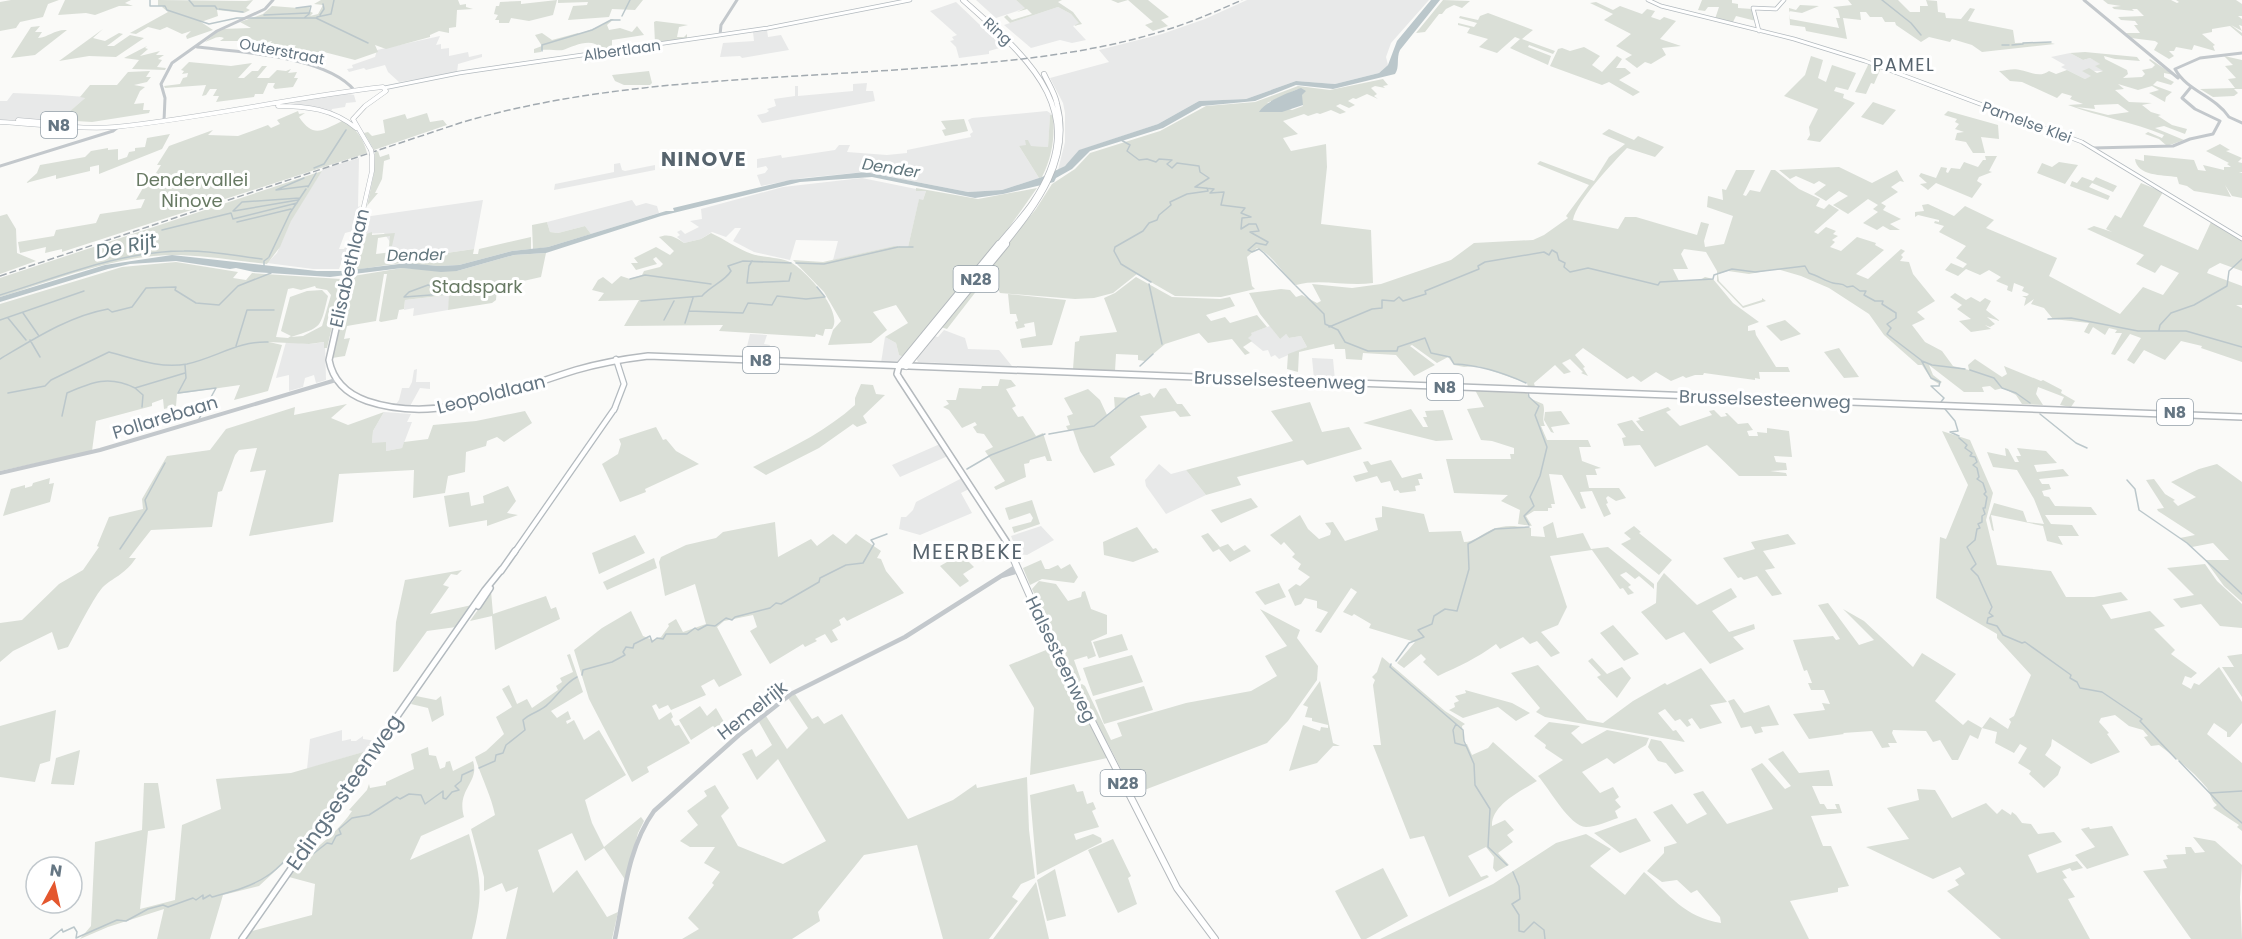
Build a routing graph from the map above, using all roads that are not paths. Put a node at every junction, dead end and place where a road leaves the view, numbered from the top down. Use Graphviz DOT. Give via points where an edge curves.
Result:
graph roads {
  1 [pos="273,0"];
  2 [pos="737,0"];
  3 [pos="910,0"];
  4 [pos="1648,0"];
  5 [pos="1784,0"];
  6 [pos="2085,0"];
  7 [pos="962,1"];
  8 [pos="1759,31"];
  9 [pos="720,36"];
  10 [pos="196,47"];
  11 [pos="2242,53"];
  12 [pos="463,73"];
  13 [pos="2190,86"];
  14 [pos="384,88"];
  15 [pos="355,91"];
  16 [pos="382,94"];
  17 [pos="294,99"];
  18 [pos="297,105"];
  19 [pos="256,108"];
  20 [pos="163,114"];
  21 [pos="2228,115"];
  22 [pos="354,117"];
  23 [pos="344,118"];
  24 [pos="28,120"];
  25 [pos="164,121"];
  26 [pos="2220,121"];
  27 [pos="0,122"];
  28 [pos="156,122"];
  29 [pos="35,123"];
  30 [pos="2242,123"];
  31 [pos="23,124"];
  32 [pos="118,126"];
  33 [pos="362,134"];
  34 [pos="2093,148"];
  35 [pos="371,152"];
  36 [pos="0,166"];
  37 [pos="2242,239"];
  38 [pos="349,268"];
  39 [pos="616,359"];
  40 [pos="902,366"];
  41 [pos="336,380"];
  42 [pos="2242,416"];
  43 [pos="0,473"];
  44 [pos="1018,568"];
  45 [pos="242,939"];
  46 [pos="615,939"];
  47 [pos="1215,939"];
  1 -- 10 [label="street" via="265,9 217,31"];
  2 -- 9 [label="street" via="721,25"];
  3 -- 9 [label="main road, Albertlaan"];
  4 -- 8 [label="main road, Pamelse Klei"];
  5 -- 8 [label="main road" via="1776,9 1753,8"];
  6 -- 13 [label="street"];
  7 -- 40 [label="highway, Ring / N28" via="1034,63 1051,86 1060,112 1062,140 1054,166 1029,214"];
  8 -- 34 [label="main road, Pamelse Klei" via="1865,61"];
  9 -- 12 [label="main road, Albertlaan"];
  10 -- 15 [label="street, Outerstraat" via="315,67 344,78"];
  10 -- 20 [label="street" via="166,71 161,84 165,98"];
  11 -- 13 [label="street" via="2200,58 2176,67"];
  12 -- 14 [label="main road, Albertlaan"];
  12 -- 16 [label="main road, Albertlaan" via="410,83"];
  13 -- 21 [label="street" via="2217,102"];
  13 -- 26 [label="street" via="2182,98"];
  14 -- 15 [label="main road, Albertlaan / N8"];
  14 -- 16 [label="main road"];
  15 -- 17 [label="main road, N8"];
  16 -- 22 [label="main road, Albertlaan"];
  17 -- 18 [label="main road" via="290,103"];
  17 -- 19 [label="main road, N8"];
  18 -- 19 [label="main road, N8"];
  18 -- 23 [label="main road, Elisabethlaan / N8"];
  19 -- 25 [label="main road, N8"];
  20 -- 25 [label="street"];
  20 -- 28 [label="street"];
  21 -- 26 [label="street"];
  21 -- 30 [label="street"];
  22 -- 23 [label="main road, Elisabethlaan"];
  22 -- 33 [label="main road, Elisabethlaan / N8"];
  23 -- 33 [label="main road, Elisabethlaan / N8"];
  24 -- 27 [label="main road, N8"];
  24 -- 29 [label="main road, N8"];
  24 -- 31 [label="main road"];
  25 -- 28 [label="main road, N8"];
  26 -- 34 [label="street" via="2213,134 2176,146"];
  27 -- 31 [label="main road, N8"];
  28 -- 32 [label="main road, N8"];
  29 -- 31 [label="main road, N8"];
  29 -- 32 [label="main road, N8"];
  32 -- 36 [label="street"];
  33 -- 35 [label="main road, Elisabethlaan / N8"];
  34 -- 37 [label="main road, Pamelse Klei"];
  35 -- 38 [label="main road, Elisabethlaan / N8" via="372,171"];
  38 -- 41 [label="main road, Elisabethlaan / N8" via="330,354 330,369"];
  39 -- 40 [label="main road, Brusselsesteenweg / N8" via="648,356"];
  39 -- 41 [label="main road, Leopoldlaan / N8" via="467,403 427,410 396,410 364,401"];
  39 -- 45 [label="main road, Edingsesteenweg" via="623,373 623,390 615,408"];
  40 -- 42 [label="main road, Brusselsesteenweg / N8"];
  40 -- 44 [label="main road, Halsesteenweg / N28" via="897,374 986,509"];
  41 -- 43 [label="street, Pollarebaan" via="96,451"];
  44 -- 46 [label="street, Hemelrijk" via="905,637 791,694 654,811 638,842"];
  44 -- 47 [label="main road, Halsesteenweg / N28" via="1177,888"];
}
